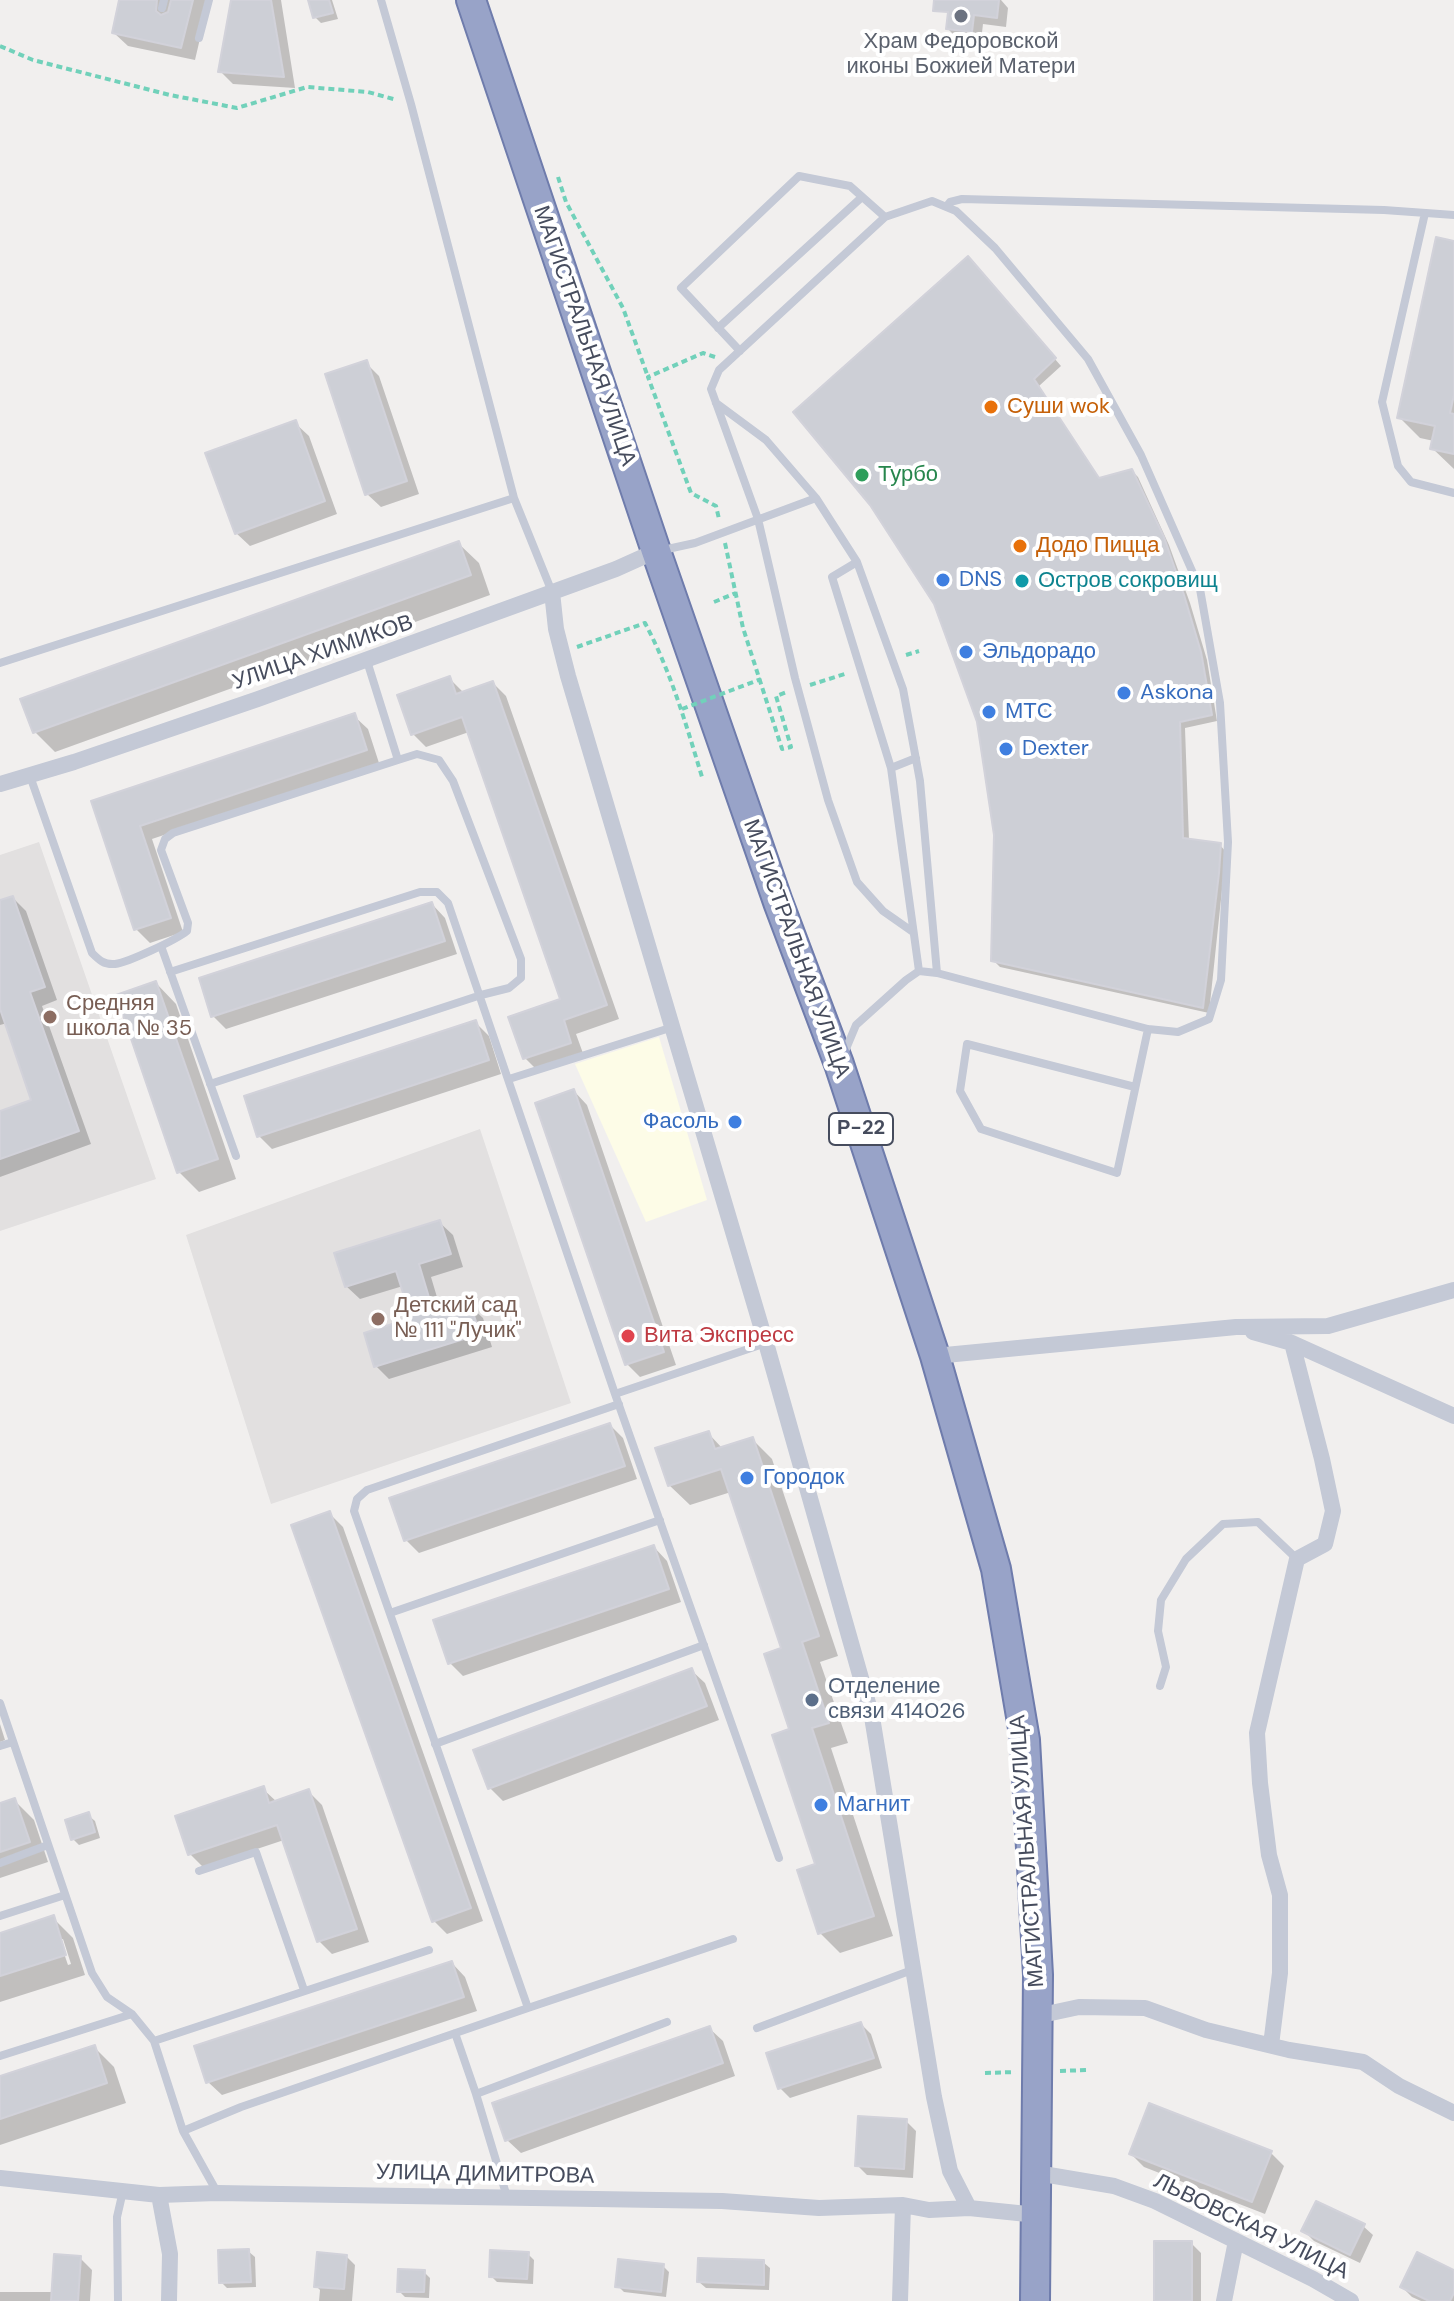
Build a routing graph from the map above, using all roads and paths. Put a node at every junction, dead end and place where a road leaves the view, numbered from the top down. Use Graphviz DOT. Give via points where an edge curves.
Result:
graph roads {
  1 [pos="209,0"];
  2 [pos="381,0"];
  3 [pos="471,0"];
  4 [pos="199,38"];
  5 [pos="0,46"];
  6 [pos="411,104"];
  7 [pos="556,172"];
  8 [pos="862,197"];
  9 [pos="946,207"];
  10 [pos="1425,213"];
  11 [pos="1454,215"];
  12 [pos="885,217"];
  13 [pos="718,328"];
  14 [pos="740,351"];
  15 [pos="728,361"];
  16 [pos="648,377"];
  17 [pos="716,402"];
  18 [pos="1454,493"];
  19 [pos="514,498"];
  20 [pos="816,498"];
  21 [pos="758,519"];
  22 [pos="722,532"];
  23 [pos="656,551"];
  24 [pos="857,562"];
  25 [pos="552,592"];
  26 [pos="736,593"];
  27 [pos="714,602"];
  28 [pos="654,623"];
  29 [pos="647,627"];
  30 [pos="919,651"];
  31 [pos="562,652"];
  32 [pos="892,659"];
  33 [pos="367,661"];
  34 [pos="0,663"];
  35 [pos="860,669"];
  36 [pos="761,679"];
  37 [pos="798,689"];
  38 [pos="682,709"];
  39 [pos="916,758"];
  40 [pos="398,760"];
  41 [pos="891,768"];
  42 [pos="30,775"];
  43 [pos="702,777"];
  44 [pos="1,781"];
  45 [pos="913,932"];
  46 [pos="161,946"];
  47 [pos="919,971"];
  48 [pos="170,972"];
  49 [pos="937,973"];
  50 [pos="481,995"];
  51 [pos="673,1026"];
  52 [pos="1148,1029"];
  53 [pos="839,1064"];
  54 [pos="509,1079"];
  55 [pos="210,1084"];
  56 [pos="1135,1087"];
  57 [pos="236,1156"];
  58 [pos="1454,1290"];
  59 [pos="1236,1327"];
  60 [pos="766,1343"];
  61 [pos="1292,1343"];
  62 [pos="935,1356"];
  63 [pos="615,1394"];
  64 [pos="619,1404"];
  65 [pos="1454,1416"];
  66 [pos="660,1520"];
  67 [pos="1297,1559"];
  68 [pos="390,1613"];
  69 [pos="704,1645"];
  70 [pos="1160,1686"];
  71 [pos="0,1703"];
  72 [pos="13,1742"];
  73 [pos="435,1744"];
  74 [pos="0,1746"];
  75 [pos="48,1845"];
  76 [pos="779,1858"];
  77 [pos="0,1863"];
  78 [pos="199,1871"];
  79 [pos="65,1895"];
  80 [pos="0,1916"];
  81 [pos="733,1939"];
  82 [pos="429,1950"];
  83 [pos="912,1970"];
  84 [pos="304,1990"];
  85 [pos="528,2008"];
  86 [pos="132,2014"];
  87 [pos="1037,2016"];
  88 [pos="667,2022"];
  89 [pos="757,2028"];
  90 [pos="455,2033"];
  91 [pos="154,2041"];
  92 [pos="1271,2045"];
  93 [pos="0,2056"];
  94 [pos="476,2094"];
  95 [pos="1454,2113"];
  96 [pos="183,2131"];
  97 [pos="1037,2173"];
  98 [pos="0,2178"];
  99 [pos="123,2191"];
  100 [pos="217,2193"];
  101 [pos="159,2195"];
  102 [pos="507,2198"];
  103 [pos="903,2205"];
  104 [pos="969,2208"];
  105 [pos="1037,2215"];
  106 [pos="1236,2241"];
  107 [pos="118,2301"];
  108 [pos="169,2301"];
  109 [pos="900,2301"];
  110 [pos="1035,2301"];
  111 [pos="1224,2301"];
  112 [pos="1351,2301"];
  1 -- 4 [label="lane"];
  2 -- 6 [label="lane"];
  3 -- 23 [label="highway, МАГИСТРАЛЬНАЯ УЛИЦА / Р-22"];
  5 -- 6 [label="path" via="33,60 237,108 307,87 368,92"];
  6 -- 19 [label="lane"];
  7 -- 16 [label="path" via="566,202 623,308"];
  8 -- 12 [label="lane"];
  8 -- 13 [label="lane"];
  8 -- 13 [label="lane" via="850,186 799,176 681,288"];
  9 -- 10 [label="lane" via="962,199"];
  9 -- 12 [label="lane" via="932,201"];
  9 -- 52 [label="lane" via="995,248 1088,359 1141,455 1200,589 1220,703 1228,842 1221,980 1209,1019 1178,1032"];
  10 -- 11 [label="lane"];
  10 -- 18 [label="lane" via="1382,402 1398,466 1411,482"];
  12 -- 14 [label="lane"];
  13 -- 14 [label="lane"];
  14 -- 15 [label="lane"];
  15 -- 16 [label="path" via="703,353"];
  15 -- 17 [label="lane" via="711,389"];
  16 -- 22 [label="path" via="691,493 716,506"];
  17 -- 20 [label="lane" via="766,440"];
  17 -- 21 [label="lane"];
  19 -- 25 [label="lane"];
  19 -- 34 [label="lane"];
  20 -- 21 [label="lane"];
  20 -- 24 [label="lane"];
  21 -- 22 [label="lane"];
  21 -- 37 [label="lane"];
  22 -- 23 [label="lane"];
  22 -- 26 [label="path"];
  23 -- 25 [label="street, УЛИЦА ХИМИКОВ"];
  23 -- 53 [label="highway, МАГИСТРАЛЬНАЯ УЛИЦА / Р-22"];
  24 -- 32 [label="lane"];
  24 -- 35 [label="lane" via="832,577"];
  25 -- 31 [label="street"];
  25 -- 33 [label="street, УЛИЦА ХИМИКОВ"];
  26 -- 27 [label="path"];
  26 -- 36 [label="path"];
  28 -- 29 [label="path"];
  29 -- 31 [label="path" via="645,623"];
  29 -- 38 [label="path"];
  30 -- 32 [label="path"];
  31 -- 51 [label="street"];
  32 -- 39 [label="lane"];
  33 -- 40 [label="lane"];
  33 -- 42 [label="street, УЛИЦА ХИМИКОВ"];
  35 -- 37 [label="path"];
  35 -- 41 [label="lane"];
  36 -- 37 [label="path" via="782,749 791,747 776,696"];
  36 -- 38 [label="path, bridge"];
  37 -- 45 [label="lane" via="857,882 883,911"];
  38 -- 43 [label="path"];
  39 -- 41 [label="lane"];
  39 -- 49 [label="lane"];
  40 -- 46 [label="lane" via="165,839 161,850 188,923 187,931"];
  40 -- 50 [label="lane" via="417,754 439,760 453,781 521,959 521,978 509,988"];
  41 -- 45 [label="lane"];
  42 -- 44 [label="street, УЛИЦА ХИМИКОВ"];
  42 -- 46 [label="lane" via="92,953 102,963 116,964"];
  45 -- 47 [label="lane"];
  46 -- 48 [label="lane"];
  47 -- 49 [label="lane"];
  47 -- 53 [label="lane" via="856,1025"];
  48 -- 50 [label="lane" via="420,892 437,892 448,903"];
  48 -- 55 [label="lane"];
  49 -- 52 [label="lane"];
  50 -- 54 [label="lane"];
  50 -- 55 [label="lane"];
  51 -- 54 [label="lane"];
  51 -- 60 [label="street"];
  52 -- 56 [label="lane"];
  53 -- 62 [label="highway, МАГИСТРАЛЬНАЯ УЛИЦА / Р-22"];
  54 -- 63 [label="lane"];
  55 -- 57 [label="lane"];
  56 -- 56 [label="lane" via="1117,1173 981,1129 960,1091 967,1044"];
  58 -- 59 [label="street" via="1328,1326"];
  59 -- 61 [label="street"];
  59 -- 62 [label="street"];
  60 -- 63 [label="lane"];
  60 -- 83 [label="street" via="872,1717"];
  61 -- 65 [label="street"];
  61 -- 67 [label="street" via="1333,1511 1325,1544"];
  62 -- 87 [label="highway, МАГИСТРАЛЬНАЯ УЛИЦА / Р-22" via="996,1569 1025,1740"];
  63 -- 64 [label="lane"];
  64 -- 66 [label="lane"];
  64 -- 68 [label="lane" via="367,1490 357,1499 354,1511"];
  66 -- 68 [label="lane"];
  66 -- 69 [label="lane"];
  67 -- 70 [label="lane" via="1258,1522 1223,1524 1186,1559 1161,1600 1158,1631 1166,1667"];
  67 -- 92 [label="street" via="1257,1733 1269,1855 1280,1895 1280,1973"];
  68 -- 73 [label="lane"];
  69 -- 73 [label="lane"];
  69 -- 76 [label="lane"];
  71 -- 72 [label="lane"];
  72 -- 74 [label="lane"];
  72 -- 75 [label="lane"];
  73 -- 85 [label="lane"];
  75 -- 77 [label="lane"];
  75 -- 79 [label="lane"];
  78 -- 84 [label="lane" via="256,1852"];
  79 -- 80 [label="lane"];
  79 -- 86 [label="lane" via="92,1973 107,1997"];
  81 -- 85 [label="lane"];
  82 -- 84 [label="lane"];
  83 -- 89 [label="lane"];
  83 -- 104 [label="street" via="950,2171"];
  84 -- 91 [label="lane"];
  85 -- 90 [label="lane"];
  86 -- 91 [label="lane"];
  86 -- 93 [label="lane"];
  87 -- 92 [label="street" via="1079,2007 1145,2008"];
  87 -- 97 [label="highway, МАГИСТРАЛЬНАЯ УЛИЦА / Р-22"];
  88 -- 94 [label="lane"];
  90 -- 94 [label="lane"];
  90 -- 96 [label="lane"];
  91 -- 96 [label="lane"];
  92 -- 95 [label="street" via="1363,2062"];
  94 -- 102 [label="lane"];
  96 -- 100 [label="lane"];
  97 -- 105 [label="highway, МАГИСТРАЛЬНАЯ УЛИЦА / Р-22"];
  97 -- 106 [label="street, ЛЬВОВСКАЯ УЛИЦА" via="1114,2186"];
  98 -- 99 [label="street, УЛИЦА ДИМИТРОВА"];
  99 -- 101 [label="street, УЛИЦА ДИМИТРОВА"];
  99 -- 107 [label="lane" via="117,2217"];
  100 -- 101 [label="street, УЛИЦА ДИМИТРОВА"];
  100 -- 102 [label="street, УЛИЦА ДИМИТРОВА"];
  101 -- 108 [label="street" via="170,2254"];
  102 -- 103 [label="street, УЛИЦА ДИМИТРОВА" via="819,2208"];
  103 -- 104 [label="street, УЛИЦА ДИМИТРОВА"];
  103 -- 109 [label="street"];
  104 -- 105 [label="street, УЛИЦА ДИМИТРОВА"];
  105 -- 110 [label="highway, МАГИСТРАЛЬНАЯ УЛИЦА / Р-22"];
  106 -- 111 [label="street"];
  106 -- 112 [label="street, ЛЬВОВСКАЯ УЛИЦА"];
}
